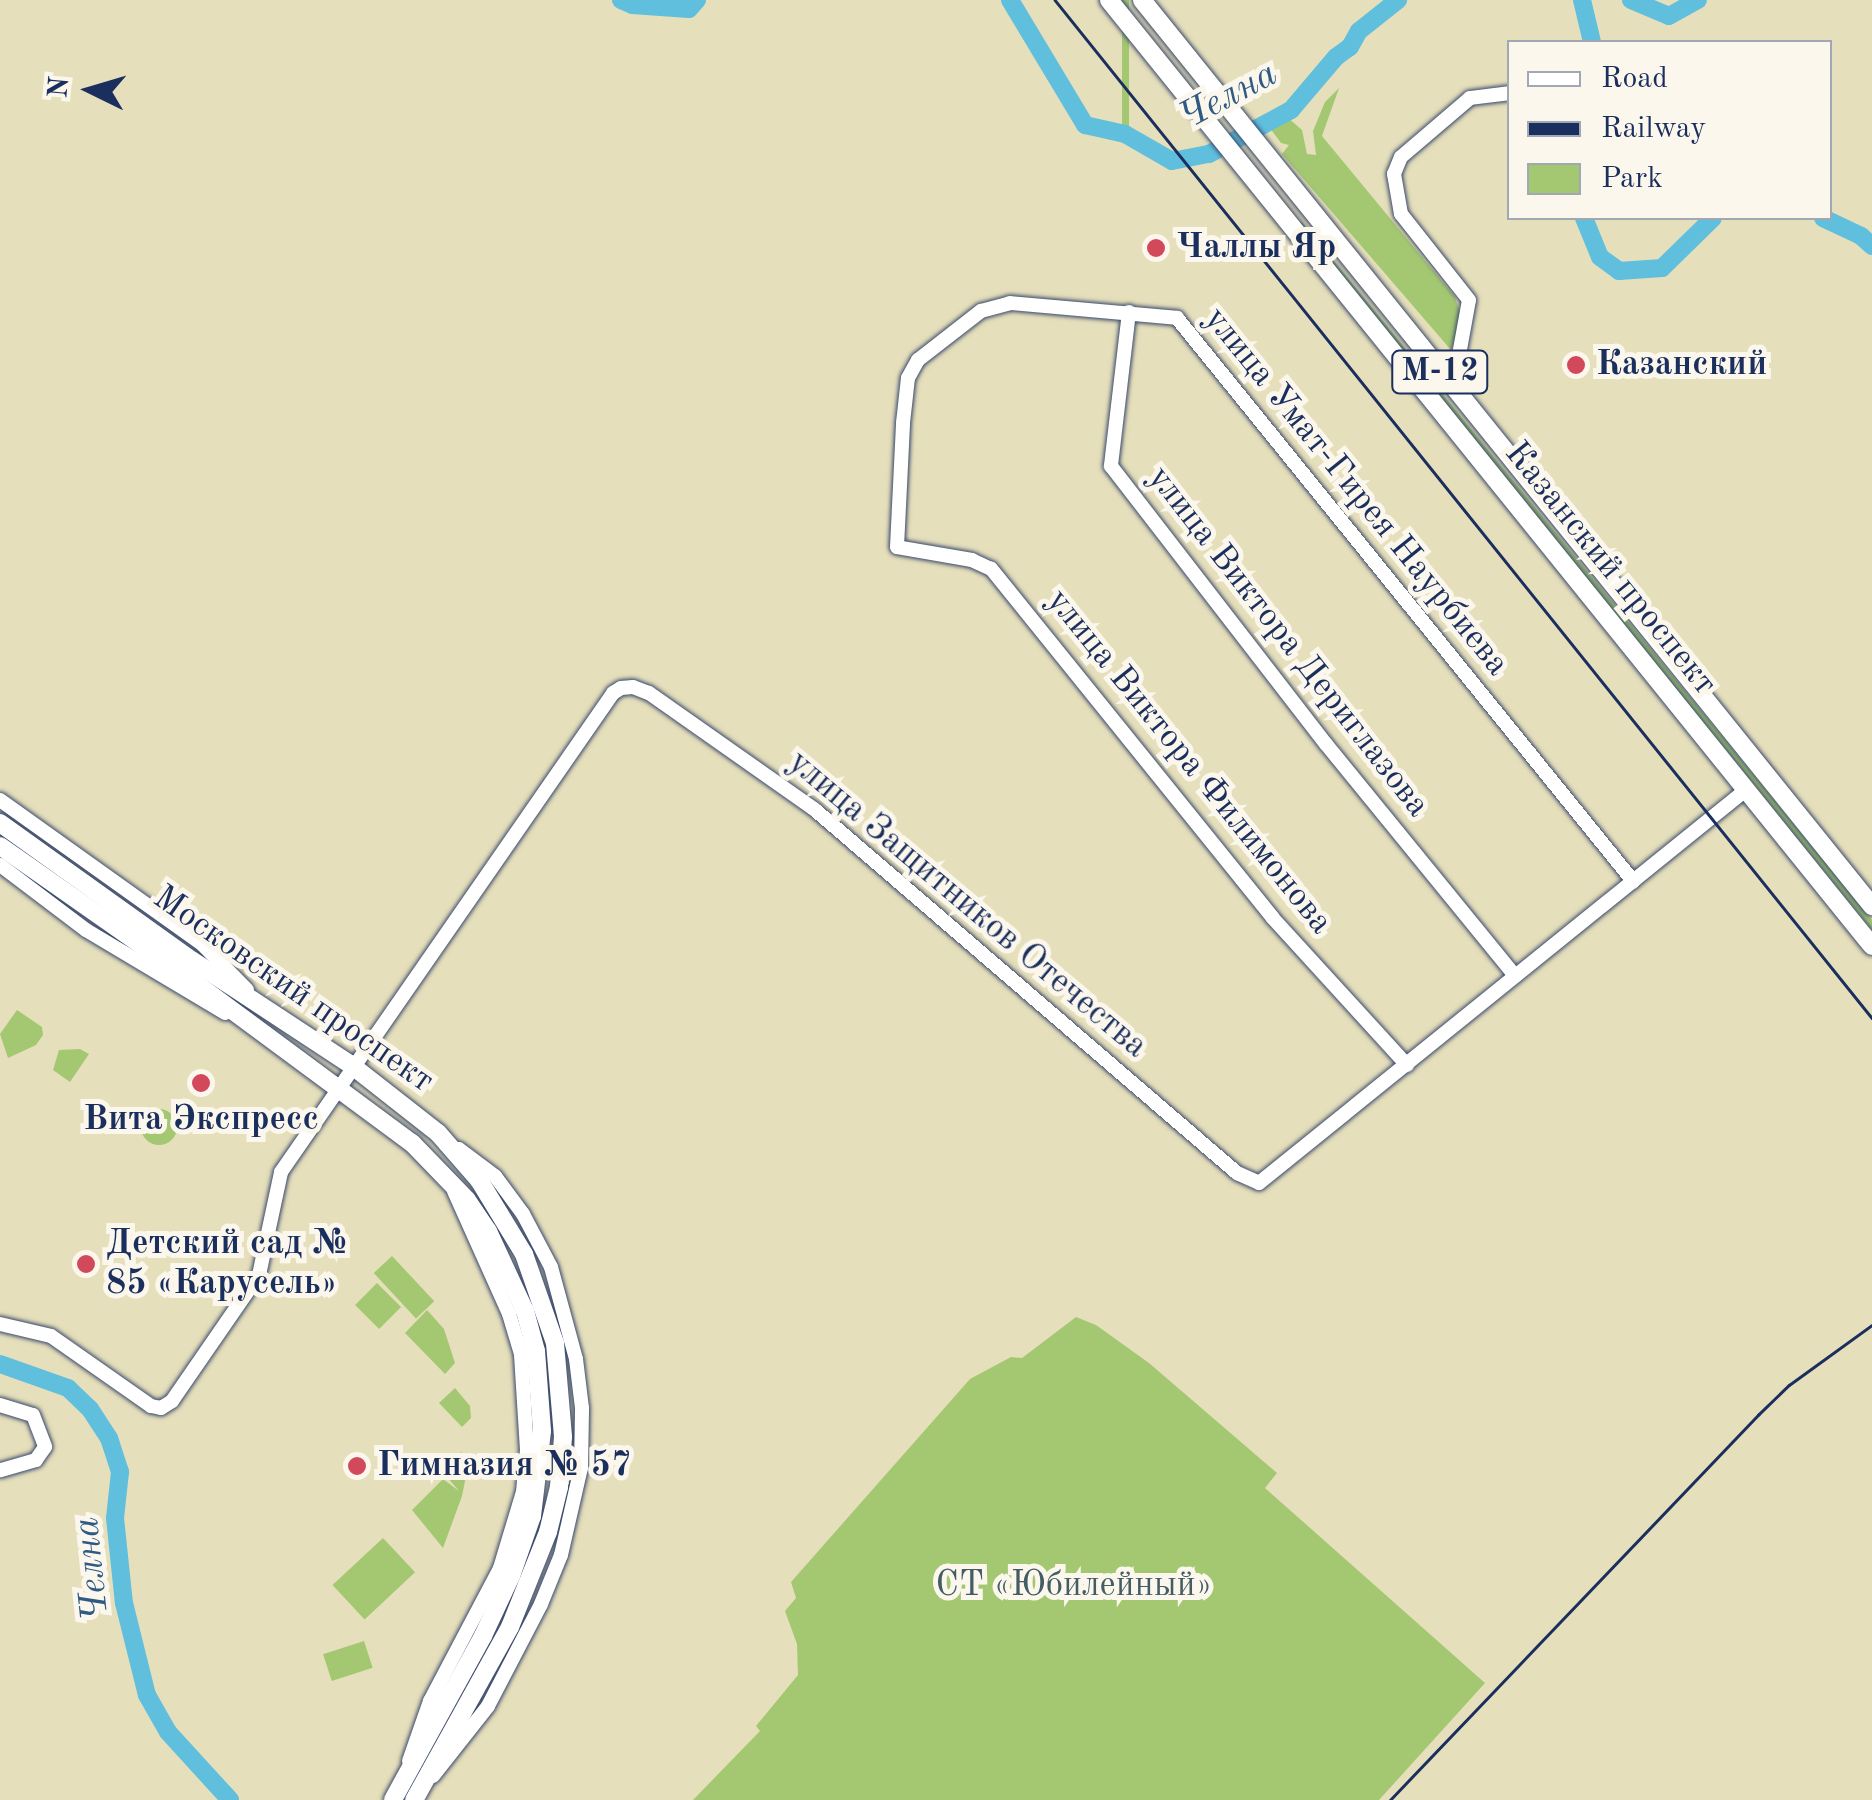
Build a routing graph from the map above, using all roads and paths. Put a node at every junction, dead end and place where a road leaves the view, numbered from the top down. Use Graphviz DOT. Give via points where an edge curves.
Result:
graph roads {
  1 [pos="1109,0"];
  2 [pos="1142,0"];
  3 [pos="1507,93"];
  4 [pos="1323,230"];
  5 [pos="1305,243"];
  6 [pos="1129,312"];
  7 [pos="1453,388"];
  8 [pos="897,547"];
  9 [pos="1748,789"];
  10 [pos="0,800"];
  11 [pos="0,823"];
  12 [pos="0,846"];
  13 [pos="0,865"];
  14 [pos="1633,881"];
  15 [pos="1872,906"];
  16 [pos="1872,946"];
  17 [pos="1515,976"];
  18 [pos="265,1008"];
  19 [pos="306,1064"];
  20 [pos="1407,1065"];
  21 [pos="354,1066"];
  22 [pos="339,1087"];
  23 [pos="0,1324"];
  24 [pos="0,1406"];
  25 [pos="0,1470"];
  26 [pos="412,1790"];
  27 [pos="392,1800"];
  1 -- 5 [label="main road, Казанский проспект / М-12"];
  2 -- 4 [label="main road, Казанский проспект / М-12"];
  3 -- 7 [label="street" via="1470,98 1401,157 1394,174 1401,214 1469,300"];
  4 -- 5 [label="main road" via="1302,222"];
  4 -- 7 [label="main road, Казанский проспект / М-12"];
  5 -- 9 [label="main road, Казанский проспект / М-12"];
  6 -- 8 [label="street, улица Умат-Гирея Наурбиева" via="1010,303 980,311 918,360 908,378 902,424"];
  6 -- 14 [label="street, улица Умат-Гирея Наурбиева" via="1177,318"];
  6 -- 17 [label="street, улица Виктора Дериглазова" via="1111,466"];
  7 -- 15 [label="main road, Казанский проспект / М-12"];
  8 -- 20 [label="street, улица Виктора Филимонова" via="991,569 1274,918"];
  9 -- 14 [label="street"];
  9 -- 16 [label="main road, Казанский проспект / М-12"];
  10 -- 18 [label="street" via="203,945"];
  11 -- 18 [label="main road, Московский проспект"];
  12 -- 19 [label="main road, Московский проспект"];
  13 -- 19 [label="street" via="86,930"];
  14 -- 17 [label="street"];
  17 -- 20 [label="street"];
  18 -- 21 [label="main road, Московский проспект"];
  19 -- 22 [label="main road, Московский проспект"];
  20 -- 21 [label="street, улица Защитников Отечества" via="1267,1180 1252,1182 814,808 633,687 613,693"];
  21 -- 22 [label="street"];
  21 -- 26 [label="main road, Московский проспект" via="438,1133 479,1180 524,1254 555,1343 563,1437 559,1487 531,1578 510,1627"];
  22 -- 23 [label="street" via="279,1175 258,1275 167,1406 152,1406 46,1334"];
  22 -- 26 [label="main road, Московский проспект" via="402,1134 488,1231 525,1311 540,1384 540,1475 512,1576"];
  24 -- 25 [label="street" via="34,1415 45,1447 36,1460"];
  26 -- 27 [label="main road, Московский проспект"];
}
